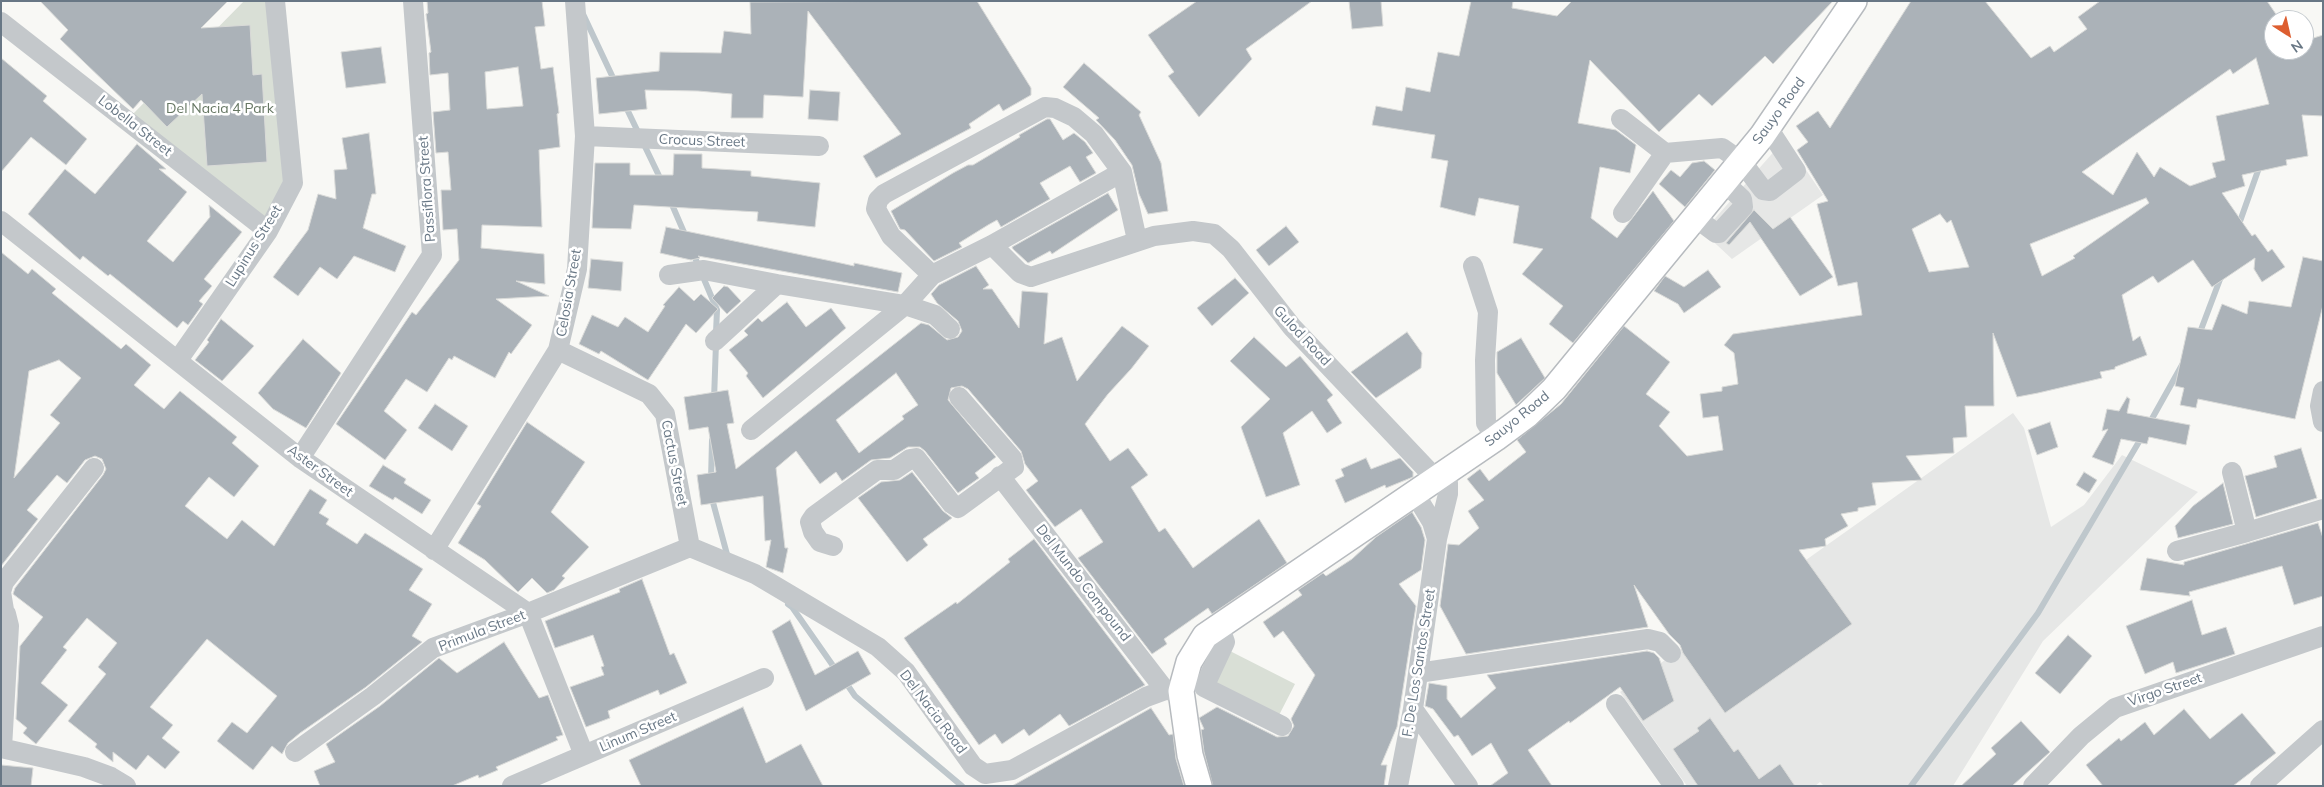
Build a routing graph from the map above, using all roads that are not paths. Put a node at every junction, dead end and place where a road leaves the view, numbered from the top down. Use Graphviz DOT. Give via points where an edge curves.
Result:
graph roads {
  1 [pos="275,1"];
  2 [pos="413,1"];
  3 [pos="575,1"];
  4 [pos="1854,1"];
  5 [pos="1,22"];
  6 [pos="1621,119"];
  7 [pos="1768,128"];
  8 [pos="585,136"];
  9 [pos="819,146"];
  10 [pos="1665,154"];
  11 [pos="1742,162"];
  12 [pos="1122,172"];
  13 [pos="1623,213"];
  14 [pos="1,222"];
  15 [pos="268,230"];
  16 [pos="1146,238"];
  17 [pos="992,245"];
  18 [pos="1473,266"];
  19 [pos="669,275"];
  20 [pos="932,275"];
  21 [pos="777,284"];
  22 [pos="905,304"];
  23 [pos="950,329"];
  24 [pos="715,341"];
  25 [pos="558,350"];
  26 [pos="178,360"];
  27 [pos="959,397"];
  28 [pos="751,430"];
  29 [pos="1496,438"];
  30 [pos="300,458"];
  31 [pos="94,468"];
  32 [pos="2232,472"];
  33 [pos="1000,476"];
  34 [pos="1440,477"];
  35 [pos="1414,494"];
  36 [pos="2323,509"];
  37 [pos="2247,532"];
  38 [pos="1437,539"];
  39 [pos="833,546"];
  40 [pos="690,547"];
  41 [pos="434,550"];
  42 [pos="2177,551"];
  43 [pos="528,613"];
  44 [pos="4,619"];
  45 [pos="1219,625"];
  46 [pos="2323,636"];
  47 [pos="1670,653"];
  48 [pos="1418,673"];
  49 [pos="764,678"];
  50 [pos="1173,690"];
  51 [pos="1616,704"];
  52 [pos="1413,709"];
  53 [pos="1282,726"];
  54 [pos="2323,730"];
  55 [pos="2,748"];
  56 [pos="295,752"];
  57 [pos="584,755"];
  58 [pos="979,780"];
  59 [pos="126,786"];
  60 [pos="512,786"];
  61 [pos="1199,786"];
  62 [pos="1398,786"];
  63 [pos="1468,786"];
  64 [pos="1674,786"];
  65 [pos="2033,786"];
  66 [pos="2260,786"];
  1 -- 15 [label="street, Lupinus Street" via="293,183"];
  2 -- 30 [label="street, Passiflora Street" via="432,255"];
  3 -- 8 [label="street, Celosia Street"];
  4 -- 7 [label="main road, Sauyo Road"];
  5 -- 15 [label="street, Lobella Street"];
  6 -- 10 [label="street"];
  7 -- 11 [label="main road, Sauyo Road"];
  7 -- 11 [label="street" via="1795,174 1767,191"];
  8 -- 9 [label="street, Crocus Street"];
  8 -- 25 [label="street, Celosia Street" via="576,268"];
  10 -- 11 [label="street" via="1722,148"];
  10 -- 13 [label="street"];
  11 -- 29 [label="main road, Sauyo Road" via="1554,389"];
  12 -- 16 [label="street"];
  12 -- 17 [label="street"];
  12 -- 20 [label="street" via="1094,134 1074,117 1055,108 1044,108 884,194 876,208 881,220 891,236"];
  14 -- 26 [label="street, Aster Street"];
  15 -- 26 [label="street, Lupinus Street"];
  16 -- 17 [label="street, Gulod Road" via="1031,277 1020,273"];
  16 -- 34 [label="street, Gulod Road" via="1204,231 1223,241 1292,327"];
  17 -- 20 [label="street"];
  18 -- 29 [label="street" via="1488,312 1486,423"];
  19 -- 21 [label="street" via="704,270"];
  20 -- 22 [label="street"];
  21 -- 22 [label="street"];
  21 -- 24 [label="street"];
  22 -- 23 [label="street" via="935,315"];
  22 -- 28 [label="street"];
  25 -- 40 [label="street, Cactus Street" via="648,394 666,414"];
  25 -- 41 [label="street, Celosia Street"];
  26 -- 30 [label="street, Aster Street"];
  27 -- 33 [label="street" via="1012,458 1014,467"];
  29 -- 34 [label="main road, Sauyo Road"];
  30 -- 41 [label="street, Aster Street"];
  31 -- 44 [label="street" via="4,582 1,592"];
  32 -- 37 [label="street"];
  33 -- 39 [label="street" via="958,508 916,458 894,470 877,470 810,522 812,532 820,542"];
  33 -- 50 [label="street, Del Mundo Compound"];
  34 -- 35 [label="main road, Sauyo Road"];
  34 -- 38 [label="street, F. De Los Santos Street" via="1448,483 1448,494"];
  35 -- 38 [label="street, F. De Los Santos Street" via="1432,522"];
  35 -- 45 [label="main road, Sauyo Road"];
  36 -- 37 [label="street"];
  37 -- 42 [label="street"];
  38 -- 48 [label="street, F. De Los Santos Street"];
  40 -- 43 [label="street, Primula Street"];
  40 -- 58 [label="street, Del Nacia Road" via="755,574 878,647 906,672 973,766"];
  41 -- 43 [label="street, Aster Street"];
  43 -- 56 [label="street, Primula Street" via="433,648"];
  43 -- 57 [label="street"];
  44 -- 55 [label="street"];
  45 -- 50 [label="main road, Sauyo Road" via="1196,647"];
  45 -- 53 [label="street" via="1225,642 1204,687"];
  46 -- 65 [label="street, Virgo Street" via="2115,708 2081,736"];
  47 -- 48 [label="street" via="1660,642 1648,639"];
  48 -- 52 [label="street, F. De Los Santos Street"];
  49 -- 57 [label="street, Linum Street"];
  50 -- 58 [label="street, Del Nacia Road" via="1146,697 1012,770"];
  50 -- 61 [label="main road, Sauyo Road"];
  51 -- 64 [label="street"];
  52 -- 62 [label="street, F. De Los Santos Street"];
  52 -- 63 [label="street"];
  54 -- 66 [label="street"];
  55 -- 59 [label="street" via="84,767"];
  57 -- 60 [label="street, Linum Street"];
}
